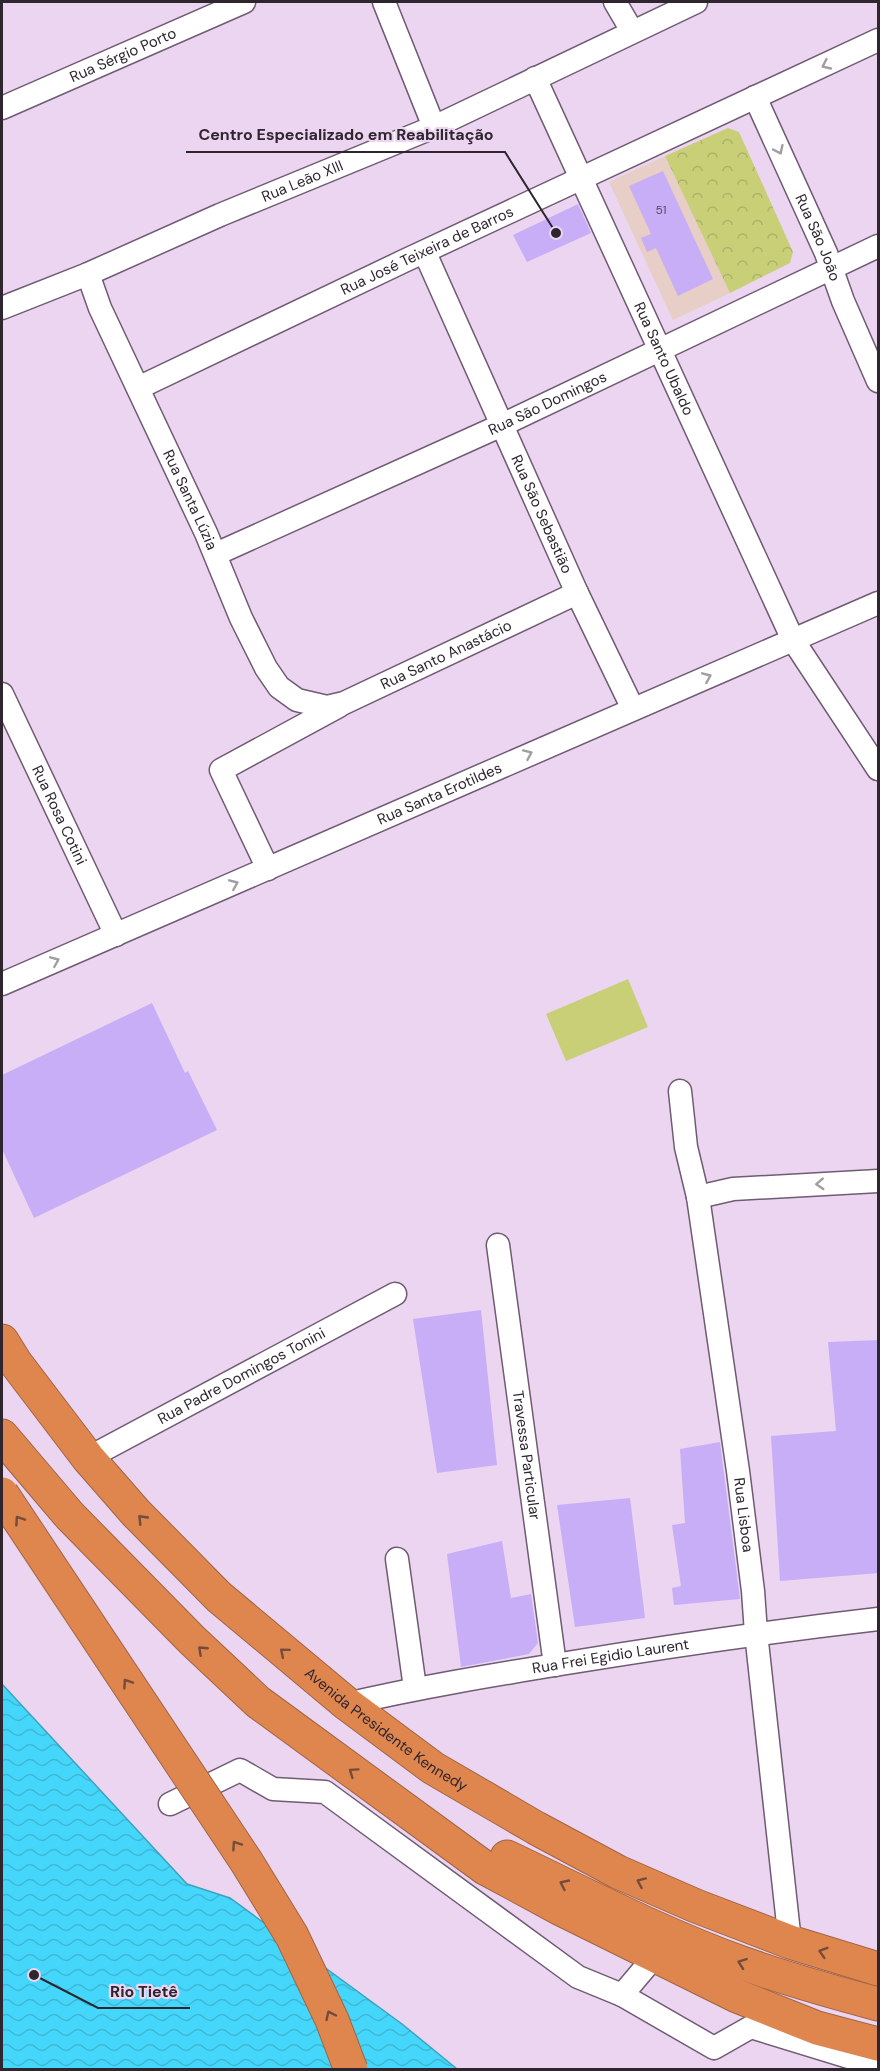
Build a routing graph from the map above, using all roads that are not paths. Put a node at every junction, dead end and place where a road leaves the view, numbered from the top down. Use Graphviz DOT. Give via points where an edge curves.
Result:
graph roads {
  1 [pos="244,2"];
  2 [pos="384,2"];
  3 [pos="615,2"];
  4 [pos="696,2"];
  5 [pos="207,9"];
  6 [pos="632,31"];
  7 [pos="879,40"];
  8 [pos="535,78"];
  9 [pos="755,97"];
  10 [pos="2,108"];
  11 [pos="434,127"];
  12 [pos="581,179"];
  13 [pos="879,246"];
  14 [pos="425,253"];
  15 [pos="832,268"];
  16 [pos="88,274"];
  17 [pos="2,308"];
  18 [pos="660,349"];
  19 [pos="879,381"];
  20 [pos="138,388"];
  21 [pos="502,425"];
  22 [pos="216,554"];
  23 [pos="577,593"];
  24 [pos="879,603"];
  25 [pos="793,640"];
  26 [pos="2,694"];
  27 [pos="344,704"];
  28 [pos="314,705"];
  29 [pos="633,709"];
  30 [pos="879,769"];
  31 [pos="268,869"];
  32 [pos="116,935"];
  33 [pos="2,984"];
  34 [pos="680,1091"];
  35 [pos="879,1182"];
  36 [pos="698,1197"];
  37 [pos="498,1245"];
  38 [pos="395,1294"];
  39 [pos="2,1341"];
  40 [pos="2,1436"];
  41 [pos="88,1458"];
  42 [pos="2,1494"];
  43 [pos="397,1559"];
  44 [pos="879,1619"];
  45 [pos="756,1633"];
  46 [pos="555,1665"];
  47 [pos="415,1688"];
  48 [pos="347,1704"];
  49 [pos="170,1804"];
  50 [pos="401,1806"];
  51 [pos="790,1942"];
  52 [pos="656,1956"];
  53 [pos="879,1969"];
  54 [pos="622,1995"];
  55 [pos="879,2004"];
  56 [pos="879,2044"];
  57 [pos="879,2066"];
  58 [pos="351,2070"];
  1 -- 5 [label="street, Rua Sérgio Porto"];
  2 -- 11 [label="street"];
  3 -- 6 [label="street"];
  4 -- 6 [label="street, Rua Leão XIII"];
  5 -- 10 [label="street, Rua Sérgio Porto"];
  6 -- 8 [label="street, Rua Leão XIII"];
  7 -- 9 [label="street, Rua José Teixeira de Barros, one-way"];
  8 -- 11 [label="street, Rua Leão XIII"];
  8 -- 12 [label="street, Rua Santo Ubaldo"];
  9 -- 12 [label="street, Rua José Teixeira de Barros"];
  9 -- 15 [label="street, Rua São João, one-way"];
  11 -- 16 [label="street, Rua Leão XIII"];
  12 -- 14 [label="street, Rua José Teixeira de Barros"];
  12 -- 18 [label="street, Rua Santo Ubaldo"];
  13 -- 15 [label="street, Rua São Domingos"];
  14 -- 20 [label="street, Rua José Teixeira de Barros"];
  14 -- 21 [label="street, Rua São Sebastião"];
  15 -- 18 [label="street, Rua São Domingos"];
  15 -- 19 [label="street, Rua São João"];
  16 -- 17 [label="street, Rua Leão XIII"];
  16 -- 20 [label="street, Rua Santa Lúzia"];
  18 -- 21 [label="street, Rua São Domingos"];
  18 -- 25 [label="street, Rua Santo Ubaldo"];
  20 -- 22 [label="street, Rua Santa Lúzia"];
  21 -- 22 [label="street, Rua São Domingos"];
  21 -- 23 [label="street, Rua São Sebastião"];
  22 -- 28 [label="street, Rua Santa Lúzia" via="266,668 279,687 297,700"];
  23 -- 27 [label="street, Rua Santo Anastácio"];
  23 -- 29 [label="street, Rua São Sebastião"];
  24 -- 25 [label="street, Rua Santa Erotildes"];
  29 -- 25 [label="street, Rua Santa Erotildes, one-way"];
  25 -- 30 [label="street, Rua Santo Ubaldo"];
  26 -- 32 [label="street, Rua Rosa Cotini"];
  27 -- 28 [label="street, Rua Santo Anastácio"];
  27 -- 31 [label="street" via="221,770"];
  31 -- 29 [label="street, Rua Santa Erotildes, one-way"];
  32 -- 31 [label="street, Rua Santa Erotildes, one-way"];
  33 -- 32 [label="street, Rua Santa Erotildes, one-way"];
  34 -- 36 [label="street, Rua Lisboa" via="686,1147"];
  35 -- 36 [label="street, one-way" via="733,1189"];
  36 -- 45 [label="street, Rua Lisboa" via="738,1471"];
  37 -- 46 [label="street, Travessa Particular"];
  38 -- 41 [label="street, Rua Padre Domingos Tonini"];
  39 -- 41 [label="highway, Avenida Presidente Kennedy"];
  50 -- 40 [label="highway, one-way" via="258,1702 70,1516"];
  48 -- 41 [label="highway, Avenida Presidente Kennedy, one-way" via="219,1597 135,1513"];
  58 -- 42 [label="highway, one-way, bridge" via="292,1936"];
  43 -- 47 [label="street"];
  44 -- 45 [label="street, Rua Frei Egidio Laurent"];
  45 -- 46 [label="street, Rua Frei Egidio Laurent"];
  45 -- 51 [label="street, Rua Lisboa"];
  46 -- 47 [label="street, Rua Frei Egidio Laurent"];
  47 -- 48 [label="street, Rua Frei Egidio Laurent"];
  51 -- 48 [label="highway, Avenida Presidente Kennedy, one-way" via="618,1872 536,1828 433,1768"];
  49 -- 54 [label="street" via="240,1770 273,1789 325,1792 578,1977"];
  50 -- 52 [label="highway" via="485,1868"];
  55 -- 50 [label="highway, one-way" via="741,1963 656,1928"];
  53 -- 51 [label="highway, Avenida Presidente Kennedy, one-way"];
  52 -- 54 [label="street"];
  52 -- 56 [label="highway" via="737,1996 817,2028"];
  54 -- 57 [label="street" via="714,2048 751,2027"];
}
